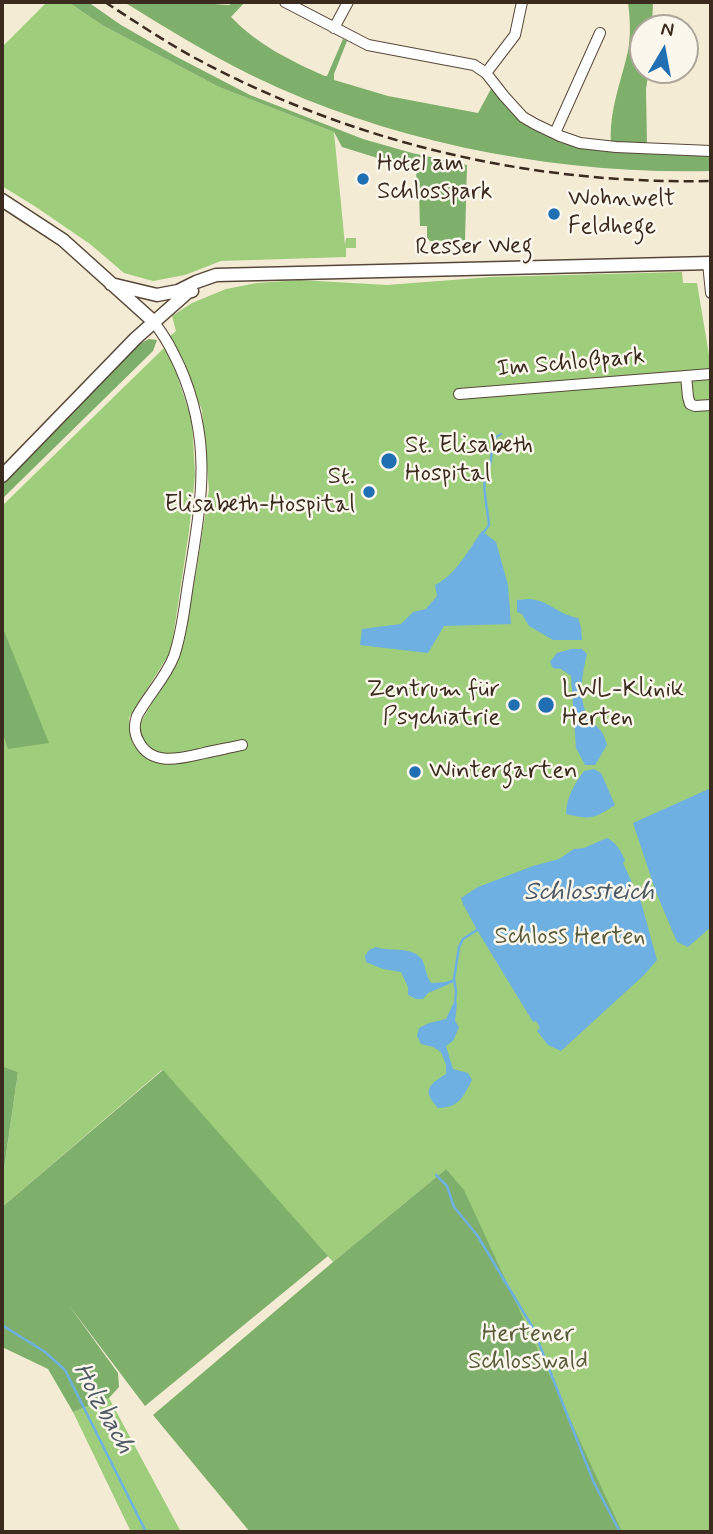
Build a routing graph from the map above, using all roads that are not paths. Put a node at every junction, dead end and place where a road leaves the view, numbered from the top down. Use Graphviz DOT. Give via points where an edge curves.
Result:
graph roads {
  1 [pos="285,2"];
  2 [pos="348,2"];
  3 [pos="522,2"];
  4 [pos="334,28"];
  5 [pos="600,33"];
  6 [pos="486,73"];
  7 [pos="555,133"];
  8 [pos="711,151"];
  9 [pos="2,200"];
  10 [pos="710,263"];
  11 [pos="239,276"];
  12 [pos="111,284"];
  13 [pos="711,293"];
  14 [pos="153,321"];
  15 [pos="711,374"];
  16 [pos="686,376"];
  17 [pos="459,394"];
  18 [pos="711,405"];
  19 [pos="2,476"];
  20 [pos="242,746"];
  1 -- 4 [label="street"];
  2 -- 4 [label="street"];
  3 -- 6 [label="street" via="515,35"];
  4 -- 6 [label="street" via="368,45 474,65"];
  5 -- 7 [label="street"];
  6 -- 7 [label="street" via="523,117"];
  7 -- 8 [label="street" via="580,143"];
  9 -- 12 [label="main road" via="63,240"];
  10 -- 11 [label="main road, Resser Weg"];
  10 -- 13 [label="street"];
  11 -- 12 [label="main road, Resser Weg" via="216,275 157,295"];
  11 -- 14 [label="main road, Resser Weg" via="188,292"];
  12 -- 14 [label="main road"];
  14 -- 19 [label="main road, Resser Weg"];
  14 -- 20 [label="street" via="167,340 192,400 201,438 202,489 174,655 137,716 136,736 144,750 167,760"];
  15 -- 16 [label="street, Im Schloßpark"];
  16 -- 17 [label="street, Im Schloßpark"];
  16 -- 18 [label="street" via="690,404"];
}
